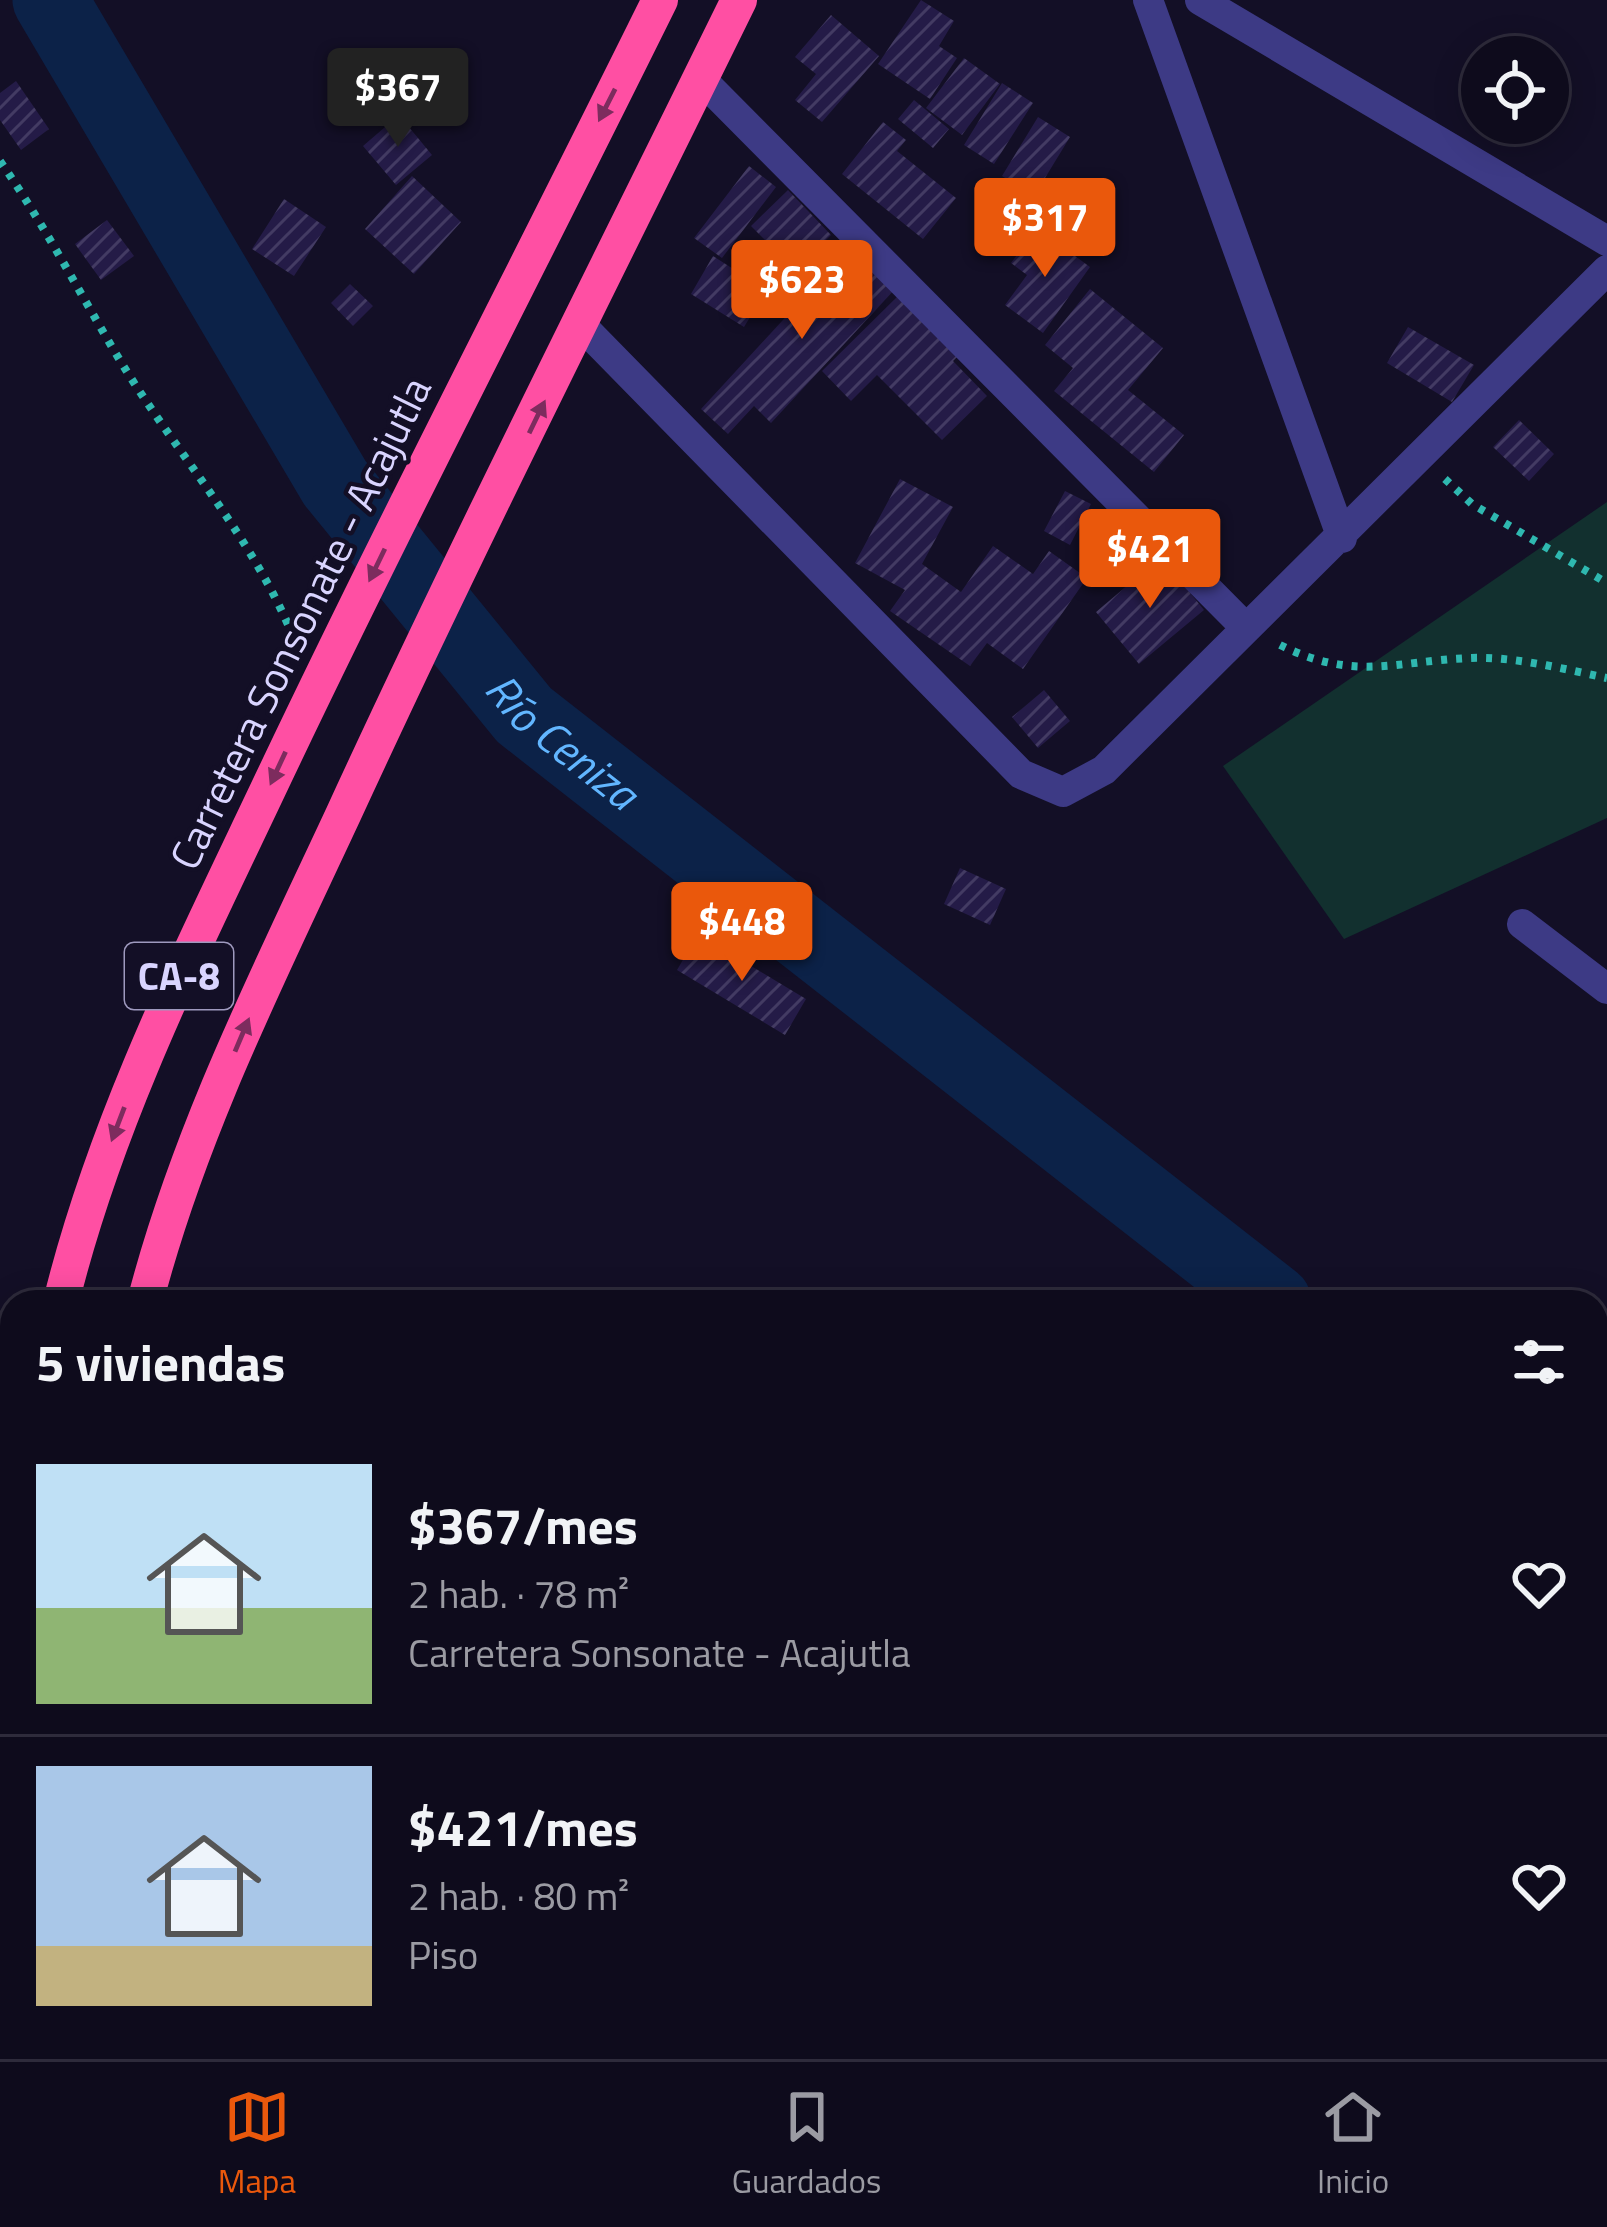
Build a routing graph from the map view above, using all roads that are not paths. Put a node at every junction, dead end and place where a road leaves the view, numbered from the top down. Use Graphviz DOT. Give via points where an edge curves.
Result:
graph roads {
  1 [pos="739,0"];
  2 [pos="1148,0"];
  3 [pos="1200,0"];
  4 [pos="649,5"];
  5 [pos="700,79"];
  6 [pos="1607,241"];
  7 [pos="1607,270"];
  8 [pos="581,326"];
  9 [pos="1342,538"];
  10 [pos="1246,628"];
  11 [pos="1522,924"];
  12 [pos="1607,989"];
  13 [pos="65,1290"];
  14 [pos="149,1290"];
  1 -- 5 [label="highway, CA-8"];
  2 -- 9 [label="street"];
  3 -- 6 [label="street"];
  4 -- 13 [label="highway, Carretera Sonsonate - Acajutla / CA-8, one-way" via="169,1000 116,1127"];
  5 -- 8 [label="highway, CA-8"];
  5 -- 10 [label="street"];
  7 -- 9 [label="street"];
  8 -- 10 [label="street" via="1021,775 1063,792 1104,770"];
  14 -- 8 [label="highway, CA-8, one-way" via="197,1139 388,716"];
  9 -- 10 [label="street"];
  11 -- 12 [label="street"];
}
